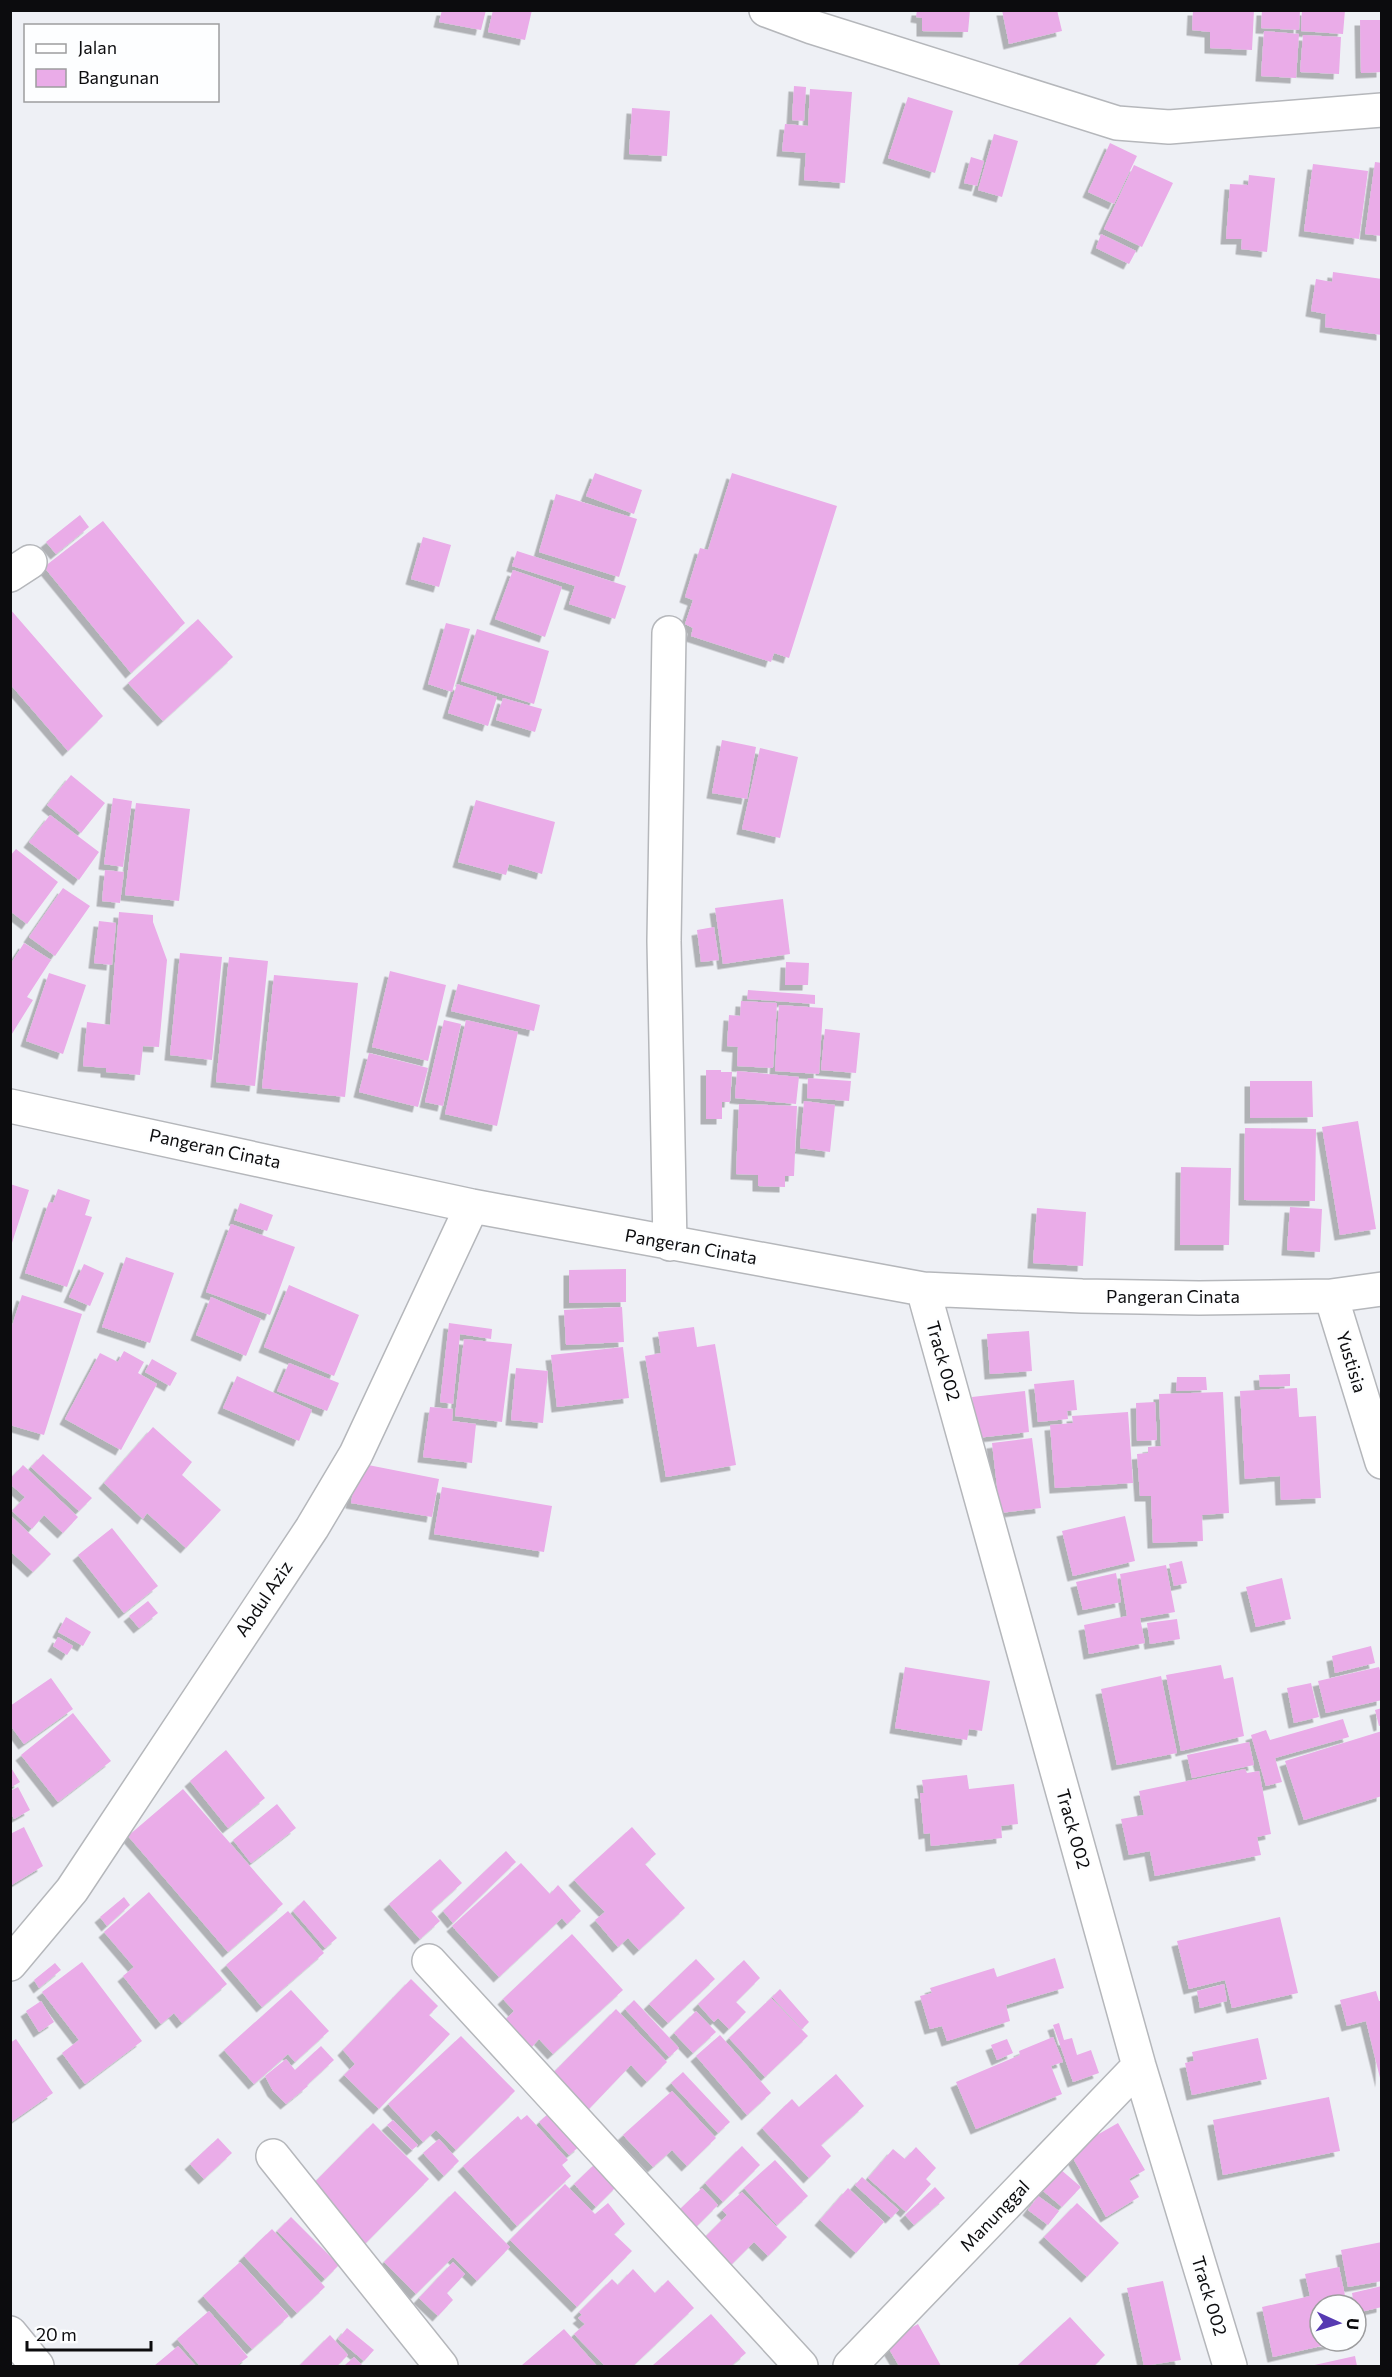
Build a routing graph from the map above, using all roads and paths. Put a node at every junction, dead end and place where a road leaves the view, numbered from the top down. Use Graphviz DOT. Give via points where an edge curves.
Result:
graph roads {
  1 [pos="766,10"];
  2 [pos="1382,110"];
  3 [pos="669,633"];
  4 [pos="10,1106"];
  5 [pos="472,1206"];
  6 [pos="670,1244"];
  7 [pos="923,1289"];
  8 [pos="1382,1289"];
  9 [pos="1330,1296"];
  10 [pos="1382,1462"];
  11 [pos="429,1961"];
  12 [pos="10,1964"];
  13 [pos="1139,2066"];
  14 [pos="273,2156"];
  15 [pos="10,2333"];
  16 [pos="37,2367"];
  17 [pos="441,2367"];
  18 [pos="801,2367"];
  19 [pos="850,2367"];
  20 [pos="1230,2367"];
  1 -- 2 [label="street" via="1118,123 1169,126"];
  3 -- 6 [label="street" via="664,941"];
  4 -- 5 [label="street, Pangeran Cinata"];
  5 -- 6 [label="street, Pangeran Cinata"];
  5 -- 12 [label="street, Abdul Aziz" via="356,1454 312,1528 72,1890"];
  6 -- 7 [label="street, Pangeran Cinata"];
  7 -- 9 [label="street, Pangeran Cinata" via="1094,1297"];
  7 -- 13 [label="street, Track 002"];
  8 -- 9 [label="street, Pangeran Cinata"];
  9 -- 10 [label="street, Yustisia"];
  11 -- 18 [label="street"];
  13 -- 19 [label="street, Manunggal"];
  13 -- 20 [label="street, Track 002"];
  14 -- 17 [label="street"];
  15 -- 16 [label="street"];
}
